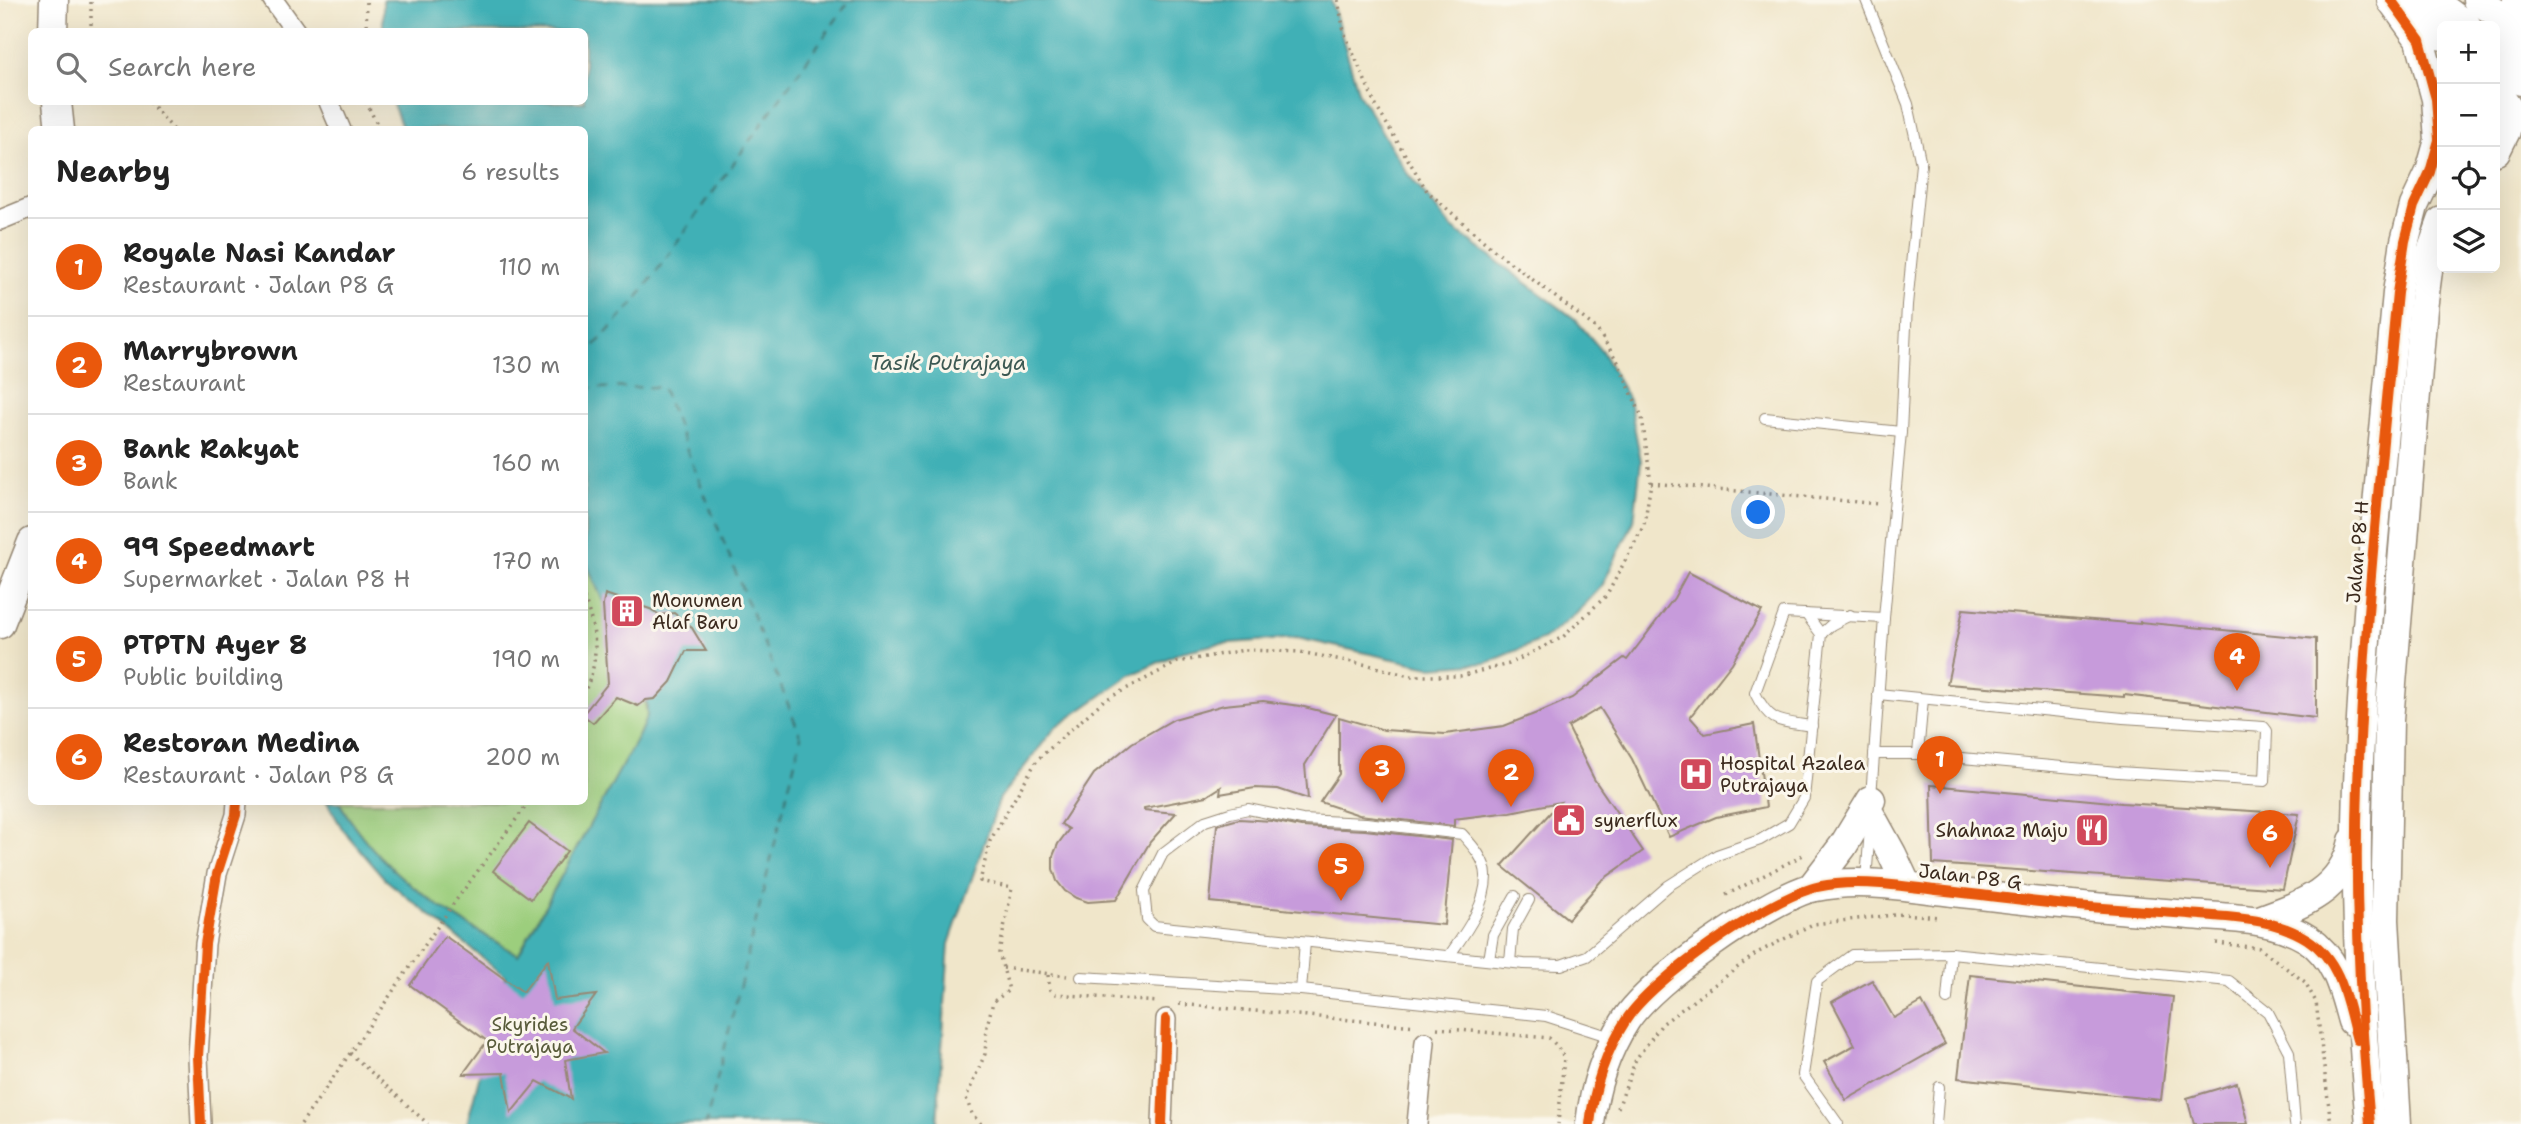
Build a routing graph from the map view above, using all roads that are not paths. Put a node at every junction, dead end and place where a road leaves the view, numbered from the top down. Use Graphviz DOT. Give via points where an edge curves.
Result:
graph roads {
  1 [pos="54,0"];
  2 [pos="273,0"];
  3 [pos="1866,0"];
  4 [pos="2392,0"];
  5 [pos="2477,0"];
  6 [pos="2440,15"];
  7 [pos="54,28"];
  8 [pos="293,28"];
  9 [pos="2521,29"];
  10 [pos="2500,44"];
  11 [pos="2521,55"];
  12 [pos="2500,68"];
  13 [pos="2521,79"];
  14 [pos="2500,96"];
  15 [pos="57,105"];
  16 [pos="330,105"];
  17 [pos="2437,106"];
  18 [pos="60,126"];
  19 [pos="339,126"];
  20 [pos="2521,138"];
  21 [pos="2500,142"];
  22 [pos="2437,147"];
  23 [pos="2500,149"];
  24 [pos="28,208"];
  25 [pos="0,220"];
  26 [pos="2437,235"];
  27 [pos="1765,418"];
  28 [pos="1901,432"];
  29 [pos="28,549"];
  30 [pos="8,585"];
  31 [pos="1806,614"];
  32 [pos="1850,615"];
  33 [pos="1884,618"];
  34 [pos="0,623"];
  35 [pos="1821,634"];
  36 [pos="1878,694"];
  37 [pos="1923,699"];
  38 [pos="1812,726"];
  39 [pos="1874,754"];
  40 [pos="1918,754"];
  41 [pos="237,805"];
  42 [pos="1871,808"];
  43 [pos="2358,816"];
  44 [pos="1865,884"];
  45 [pos="1907,886"];
  46 [pos="1811,888"];
  47 [pos="1515,896"];
  48 [pos="1529,900"];
  49 [pos="2259,920"];
  50 [pos="1305,942"];
  51 [pos="1951,953"];
  52 [pos="1449,956"];
  53 [pos="1489,960"];
  54 [pos="1510,962"];
  55 [pos="1081,977"];
  56 [pos="1301,990"];
  57 [pos="1947,999"];
  58 [pos="1168,1008"];
  59 [pos="1615,1038"];
  60 [pos="1425,1042"];
  61 [pos="2393,1072"];
  62 [pos="2366,1077"];
  63 [pos="1940,1087"];
  64 [pos="201,1124"];
  65 [pos="1162,1124"];
  66 [pos="1417,1124"];
  67 [pos="1590,1124"];
  68 [pos="1838,1124"];
  69 [pos="1937,1124"];
  70 [pos="2295,1124"];
  71 [pos="2370,1124"];
  72 [pos="2397,1124"];
  73 [pos="2414,1124"];
  1 -- 7 [label="street"];
  2 -- 8 [label="street"];
  3 -- 28 [label="lane" via="1909,104 1920,164"];
  4 -- 6 [label="main road"];
  4 -- 17 [label="street, Jalan P8 H" via="2420,40"];
  5 -- 9 [label="street"];
  10 -- 11 [label="street"];
  12 -- 13 [label="main road"];
  14 -- 21 [label="street" via="2508,108"];
  15 -- 18 [label="street"];
  16 -- 19 [label="street"];
  20 -- 23 [label="street"];
  22 -- 43 [label="street, Jalan P8 H" via="2414,206 2397,293 2366,656"];
  24 -- 25 [label="street"];
  26 -- 61 [label="street" via="2424,309 2389,720 2385,920"];
  27 -- 28 [label="lane"];
  28 -- 33 [label="lane"];
  29 -- 30 [label="street"];
  30 -- 34 [label="street"];
  31 -- 32 [label="lane"];
  31 -- 35 [label="lane"];
  31 -- 38 [label="lane" via="1784,613 1755,693 1763,710 1777,720"];
  32 -- 33 [label="lane"];
  32 -- 35 [label="lane"];
  33 -- 36 [label="lane"];
  35 -- 38 [label="lane"];
  36 -- 37 [label="lane"];
  36 -- 39 [label="lane"];
  37 -- 40 [label="lane"];
  37 -- 40 [label="lane" via="2264,727 2265,781"];
  38 -- 54 [label="lane" via="1804,798 1789,824 1717,855 1668,886 1587,956 1561,965"];
  39 -- 40 [label="lane"];
  39 -- 42 [label="lane"];
  41 -- 64 [label="street" via="217,874 205,944 198,1057"];
  42 -- 44 [label="lane"];
  42 -- 45 [label="street"];
  42 -- 46 [label="street"];
  43 -- 49 [label="street, Jalan P8 G" via="2351,852 2325,891"];
  43 -- 62 [label="street, Jalan P8 H"];
  44 -- 45 [label="street, Jalan P8 G"];
  44 -- 46 [label="street, Jalan P8 G"];
  45 -- 49 [label="street, Jalan P8 G" via="2076,906"];
  46 -- 59 [label="street, Jalan P8 G" via="1742,923 1682,967 1650,992"];
  47 -- 53 [label="lane" via="1493,935"];
  48 -- 54 [label="lane" via="1513,929"];
  49 -- 62 [label="street, Jalan P8 G" via="2307,939 2330,958 2341,982"];
  50 -- 52 [label="lane"];
  50 -- 52 [label="lane" via="1154,926 1147,919 1144,891 1163,853 1205,821 1248,809 1302,820 1462,834 1478,852 1487,875 1480,905"];
  50 -- 56 [label="lane"];
  51 -- 57 [label="lane"];
  51 -- 68 [label="lane" via="1852,955 1817,981 1803,1075"];
  51 -- 70 [label="lane" via="2229,981 2268,1012 2288,1052"];
  52 -- 53 [label="lane"];
  53 -- 54 [label="lane"];
  55 -- 56 [label="lane"];
  56 -- 59 [label="lane" via="1546,1016"];
  58 -- 65 [label="street"];
  59 -- 67 [label="street, Jalan P8 G" via="1592,1102"];
  60 -- 66 [label="street"];
  61 -- 72 [label="street"];
  61 -- 73 [label="street"];
  62 -- 71 [label="street, Jalan P8 H"];
  63 -- 69 [label="lane"];
}
